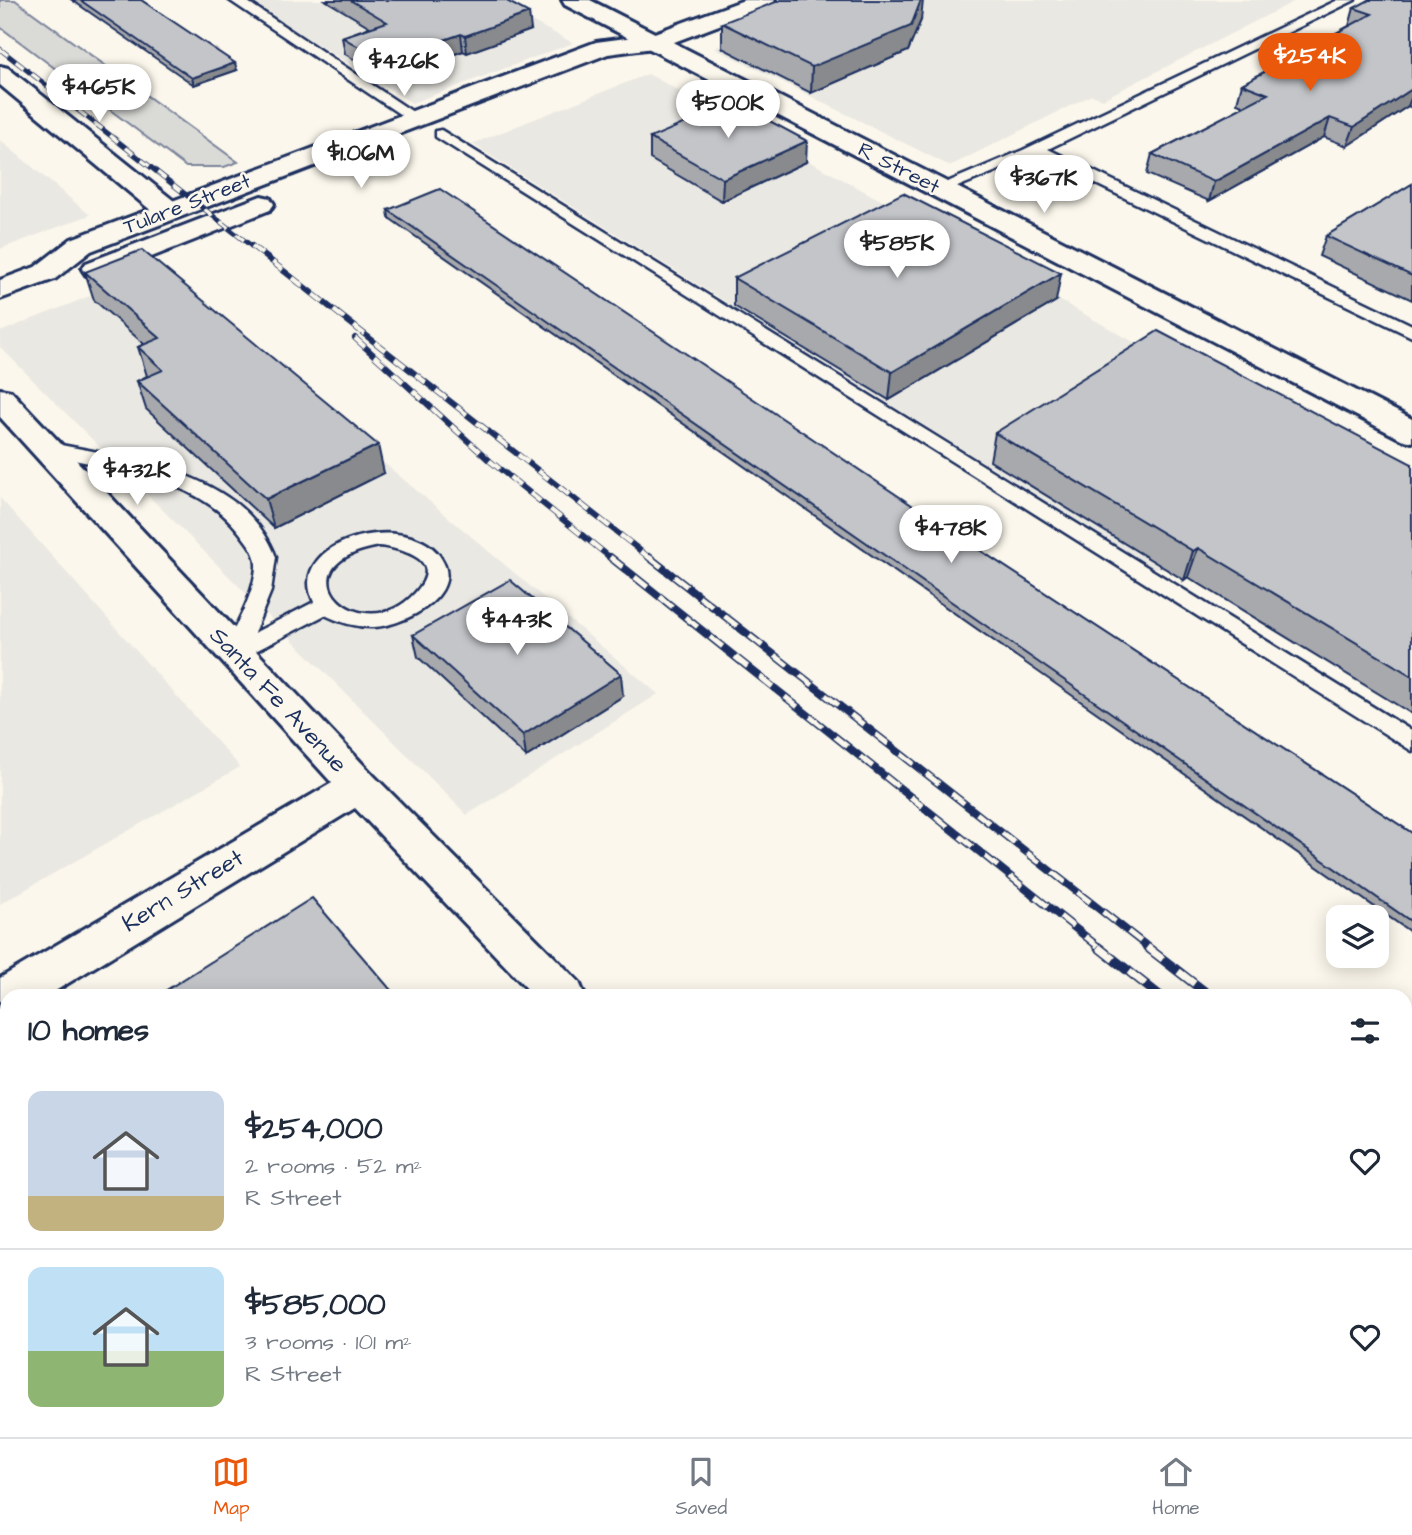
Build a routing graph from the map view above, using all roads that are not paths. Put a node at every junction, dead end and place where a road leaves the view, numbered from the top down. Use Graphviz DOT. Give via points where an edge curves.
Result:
graph roads {
  1 [pos="236,0"];
  2 [pos="573,0"];
  3 [pos="764,0"];
  4 [pos="1348,0"];
  5 [pos="653,42"];
  6 [pos="0,73"];
  7 [pos="415,118"];
  8 [pos="441,134"];
  9 [pos="1035,149"];
  10 [pos="939,189"];
  11 [pos="169,211"];
  12 [pos="44,273"];
  13 [pos="0,290"];
  14 [pos="1412,332"];
  15 [pos="0,398"];
  16 [pos="1412,432"];
  17 [pos="46,447"];
  18 [pos="327,605"];
  19 [pos="234,652"];
  20 [pos="1412,742"];
  21 [pos="359,786"];
  22 [pos="19,989"];
  23 [pos="556,989"];
  1 -- 7 [label="lane"];
  2 -- 5 [label="street, R Street"];
  3 -- 5 [label="street, Tulare Street"];
  4 -- 9 [label="lane"];
  5 -- 7 [label="street, Tulare Street" via="604,47"];
  5 -- 8 [label="street, Tulare Street" via="630,60"];
  5 -- 10 [label="street, R Street"];
  6 -- 11 [label="street"];
  7 -- 11 [label="street, Tulare Street"];
  8 -- 12 [label="street, Tulare Street" via="97,269"];
  8 -- 20 [label="lane"];
  9 -- 10 [label="lane"];
  9 -- 14 [label="lane"];
  10 -- 16 [label="street, R Street"];
  11 -- 12 [label="street, Tulare Street" via="81,245"];
  12 -- 13 [label="street, Tulare Street"];
  15 -- 17 [label="street, Santa Fe Avenue"];
  17 -- 19 [label="street, Santa Fe Avenue"];
  17 -- 19 [label="lane" via="187,484 228,505 250,528 267,557 263,580"];
  18 -- 18 [label="lane" via="346,616 365,619 404,612 432,591 436,565 422,549 399,540 361,542 343,549 320,572 317,585"];
  18 -- 19 [label="lane"];
  19 -- 21 [label="street, Santa Fe Avenue"];
  21 -- 22 [label="street, Kern Street"];
  21 -- 23 [label="street, Santa Fe Avenue"];
}
